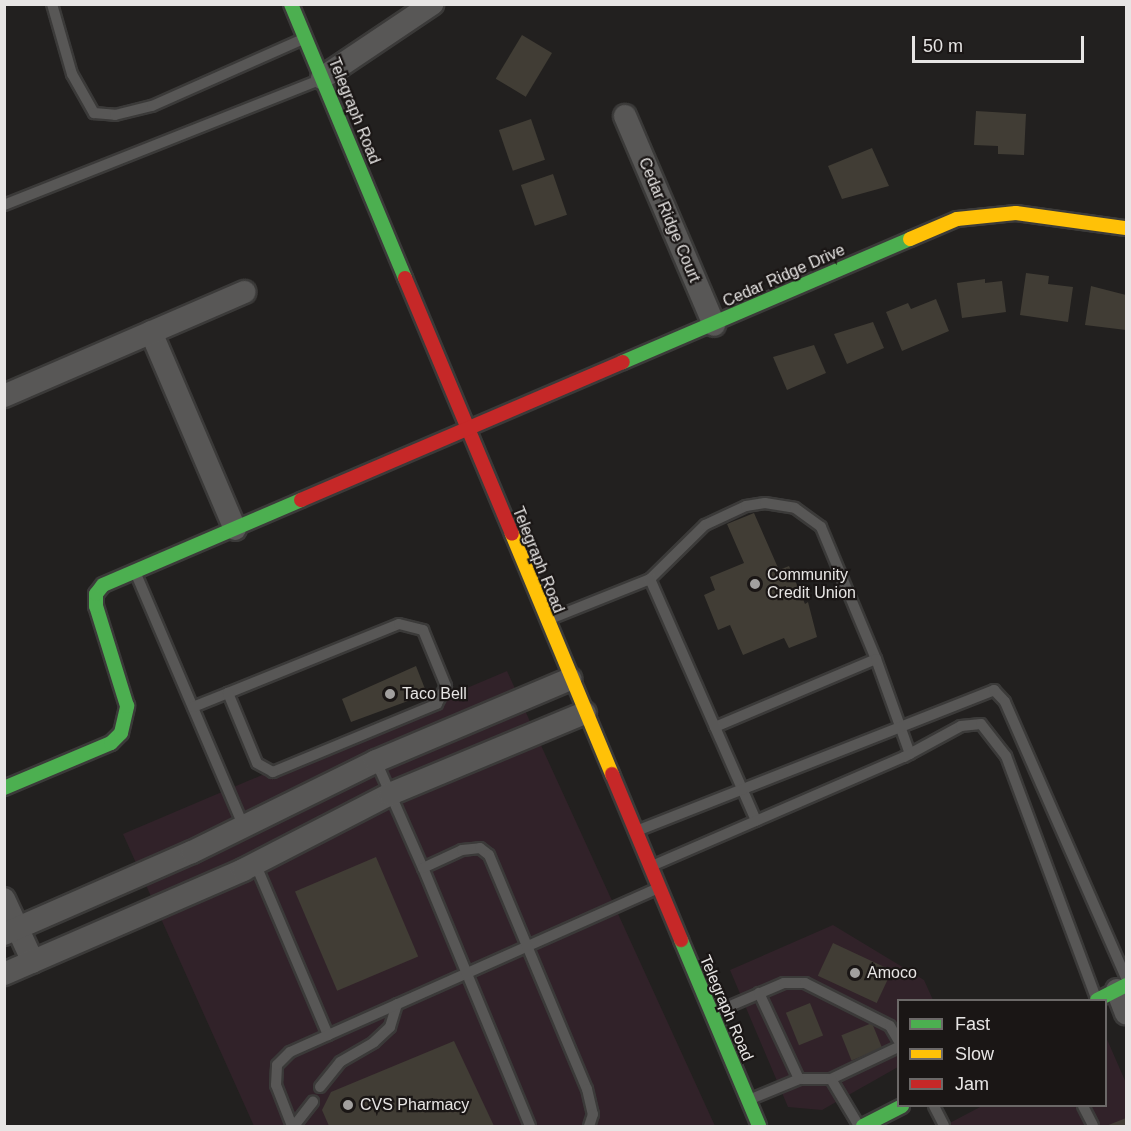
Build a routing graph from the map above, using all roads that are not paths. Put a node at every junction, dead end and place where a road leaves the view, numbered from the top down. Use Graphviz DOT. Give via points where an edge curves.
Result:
graph roads {
  1 [pos="52,4"];
  2 [pos="291,4"];
  3 [pos="432,4"];
  4 [pos="305,38"];
  5 [pos="322,78"];
  6 [pos="625,116"];
  7 [pos="4,206"];
  8 [pos="1126,228"];
  9 [pos="243,292"];
  10 [pos="714,325"];
  11 [pos="151,333"];
  12 [pos="4,396"];
  13 [pos="468,430"];
  14 [pos="235,529"];
  15 [pos="135,572"];
  16 [pos="650,579"];
  17 [pos="545,620"];
  18 [pos="876,659"];
  19 [pos="570,679"];
  20 [pos="228,693"];
  21 [pos="193,707"];
  22 [pos="585,714"];
  23 [pos="715,727"];
  24 [pos="900,727"];
  25 [pos="910,754"];
  26 [pos="376,761"];
  27 [pos="4,788"];
  28 [pos="742,788"];
  29 [pos="390,794"];
  30 [pos="756,821"];
  31 [pos="244,827"];
  32 [pos="633,832"];
  33 [pos="255,863"];
  34 [pos="423,868"];
  35 [pos="648,868"];
  36 [pos="657,889"];
  37 [pos="4,899"];
  38 [pos="11,931"];
  39 [pos="529,946"];
  40 [pos="33,962"];
  41 [pos="468,973"];
  42 [pos="4,974"];
  43 [pos="1113,991"];
  44 [pos="759,993"];
  45 [pos="397,1004"];
  46 [pos="1126,1013"];
  47 [pos="710,1014"];
  48 [pos="328,1035"];
  49 [pos="897,1038"];
  50 [pos="897,1047"];
  51 [pos="799,1079"];
  52 [pos="831,1079"];
  53 [pos="321,1087"];
  54 [pos="747,1101"];
  55 [pos="313,1102"];
  56 [pos="900,1107"];
  57 [pos="934,1107"];
  58 [pos="1084,1107"];
  59 [pos="293,1126"];
  60 [pos="530,1126"];
  61 [pos="589,1126"];
  62 [pos="759,1126"];
  63 [pos="861,1126"];
  64 [pos="944,1126"];
  65 [pos="1093,1126"];
  1 -- 4 [label="lane" via="72,74 94,113 115,115 152,105"];
  2 -- 4 [label="street, Telegraph Road"];
  3 -- 5 [label="street"];
  4 -- 5 [label="street, Telegraph Road"];
  5 -- 7 [label="lane"];
  5 -- 13 [label="street, Telegraph Road"];
  6 -- 10 [label="street, Cedar Ridge Court"];
  8 -- 10 [label="street, Cedar Ridge Drive" via="1016,213 970,216"];
  9 -- 11 [label="street"];
  10 -- 13 [label="street, Cedar Ridge Drive"];
  11 -- 12 [label="street"];
  11 -- 14 [label="street"];
  13 -- 14 [label="street, Cedar Ridge Drive"];
  13 -- 17 [label="street, Telegraph Road"];
  14 -- 15 [label="street, Cedar Ridge Drive"];
  15 -- 21 [label="lane"];
  15 -- 27 [label="street, Cedar Ridge Drive" via="103,585 96,594 100,625 127,706 121,733 111,743"];
  16 -- 17 [label="lane"];
  16 -- 18 [label="lane" via="705,525 746,506 765,503 795,507 821,526"];
  16 -- 23 [label="lane"];
  17 -- 19 [label="street, Telegraph Road"];
  18 -- 23 [label="lane"];
  18 -- 24 [label="lane"];
  19 -- 22 [label="street, Telegraph Road"];
  19 -- 26 [label="street"];
  20 -- 20 [label="lane" via="399,624 423,630 446,686 437,704 273,772 257,763"];
  20 -- 21 [label="lane"];
  21 -- 31 [label="lane"];
  22 -- 29 [label="street"];
  22 -- 32 [label="street, Telegraph Road"];
  23 -- 28 [label="lane"];
  24 -- 25 [label="lane"];
  24 -- 28 [label="lane"];
  24 -- 43 [label="lane" via="994,690 1000,693"];
  25 -- 30 [label="lane"];
  25 -- 43 [label="lane" via="961,726 981,724 989,729"];
  26 -- 29 [label="lane"];
  26 -- 31 [label="street"];
  28 -- 30 [label="lane"];
  28 -- 32 [label="lane"];
  29 -- 33 [label="street"];
  29 -- 34 [label="lane"];
  30 -- 35 [label="lane"];
  31 -- 33 [label="street"];
  31 -- 38 [label="street"];
  32 -- 35 [label="street, Telegraph Road"];
  33 -- 40 [label="street"];
  33 -- 48 [label="lane"];
  34 -- 39 [label="lane" via="462,850 480,848 489,855"];
  34 -- 41 [label="lane"];
  35 -- 36 [label="street, Telegraph Road"];
  36 -- 39 [label="lane"];
  36 -- 47 [label="street, Telegraph Road"];
  37 -- 38 [label="street"];
  38 -- 40 [label="street"];
  39 -- 41 [label="lane"];
  39 -- 61 [label="lane" via="587,1089 593,1114"];
  40 -- 42 [label="street"];
  41 -- 45 [label="lane"];
  41 -- 60 [label="lane"];
  43 -- 46 [label="street"];
  44 -- 47 [label="lane"];
  44 -- 49 [label="lane" via="784,983 805,983 890,1026"];
  44 -- 51 [label="lane"];
  45 -- 48 [label="lane"];
  45 -- 53 [label="lane" via="390,1027 374,1042 340,1062"];
  47 -- 54 [label="street, Telegraph Road"];
  48 -- 59 [label="lane" via="290,1052 277,1065 276,1085"];
  50 -- 52 [label="lane"];
  51 -- 52 [label="lane"];
  51 -- 54 [label="lane"];
  52 -- 63 [label="lane"];
  54 -- 62 [label="street, Telegraph Road"];
  55 -- 59 [label="lane"];
  56 -- 63 [label="street"];
  57 -- 64 [label="lane"];
  58 -- 65 [label="lane"];
}
